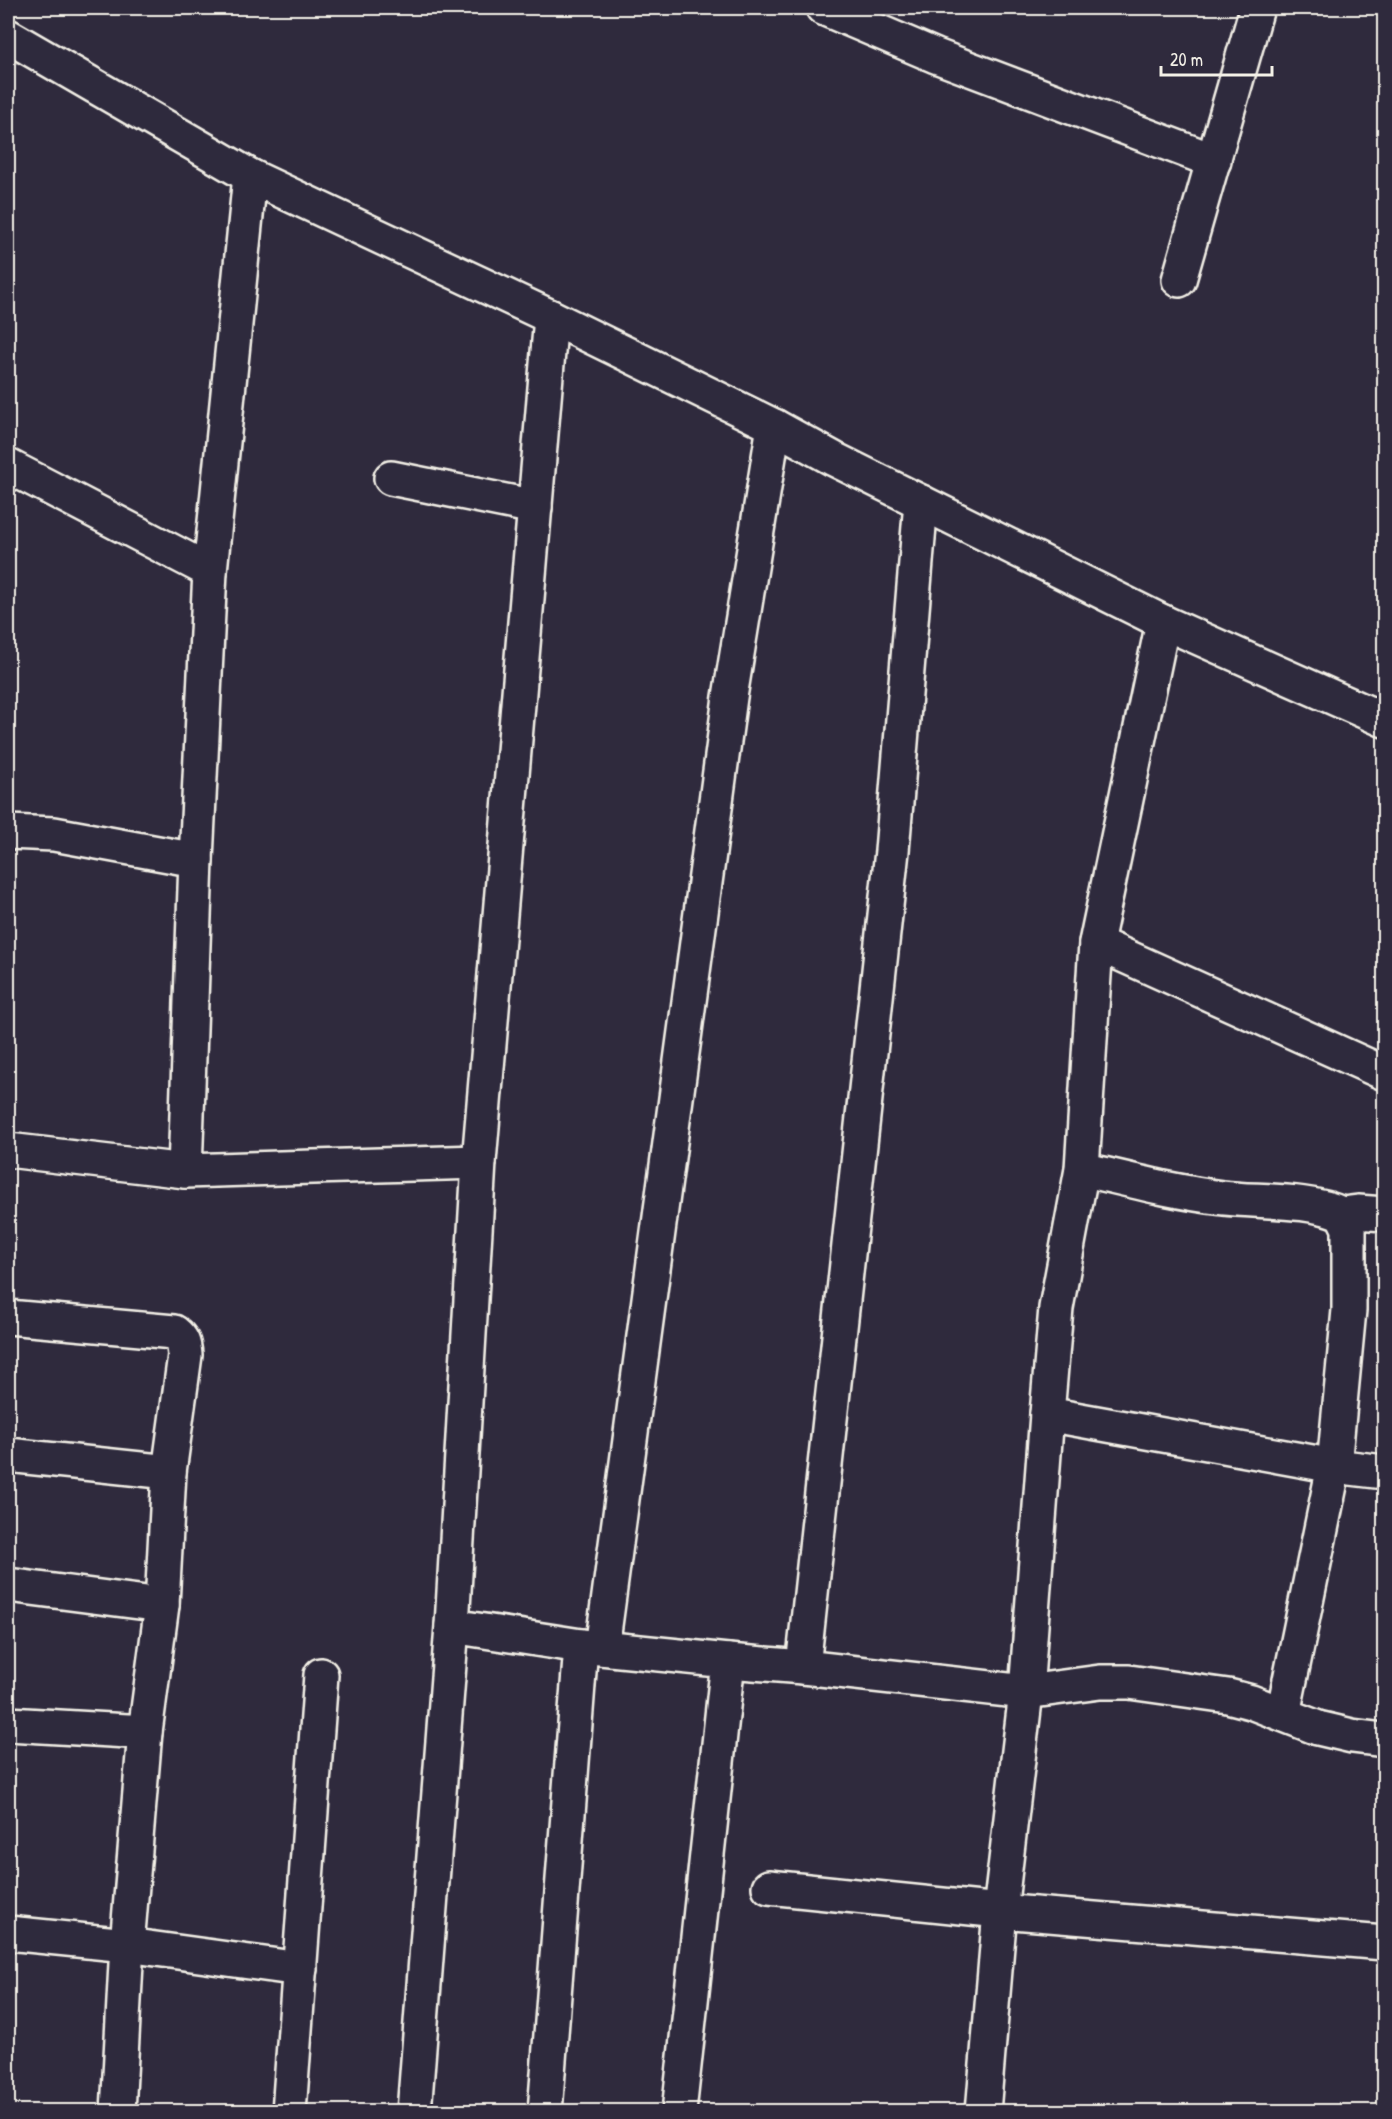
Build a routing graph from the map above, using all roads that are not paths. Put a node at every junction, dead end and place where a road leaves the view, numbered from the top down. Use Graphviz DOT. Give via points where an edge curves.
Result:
graph roads {
  1 [pos="823,8"];
  2 [pos="1257,8"];
  3 [pos="8,36"];
  4 [pos="1214,161"];
  5 [pos="250,177"];
  6 [pos="1179,280"];
  7 [pos="551,316"];
  8 [pos="774,426"];
  9 [pos="8,466"];
  10 [pos="391,478"];
  11 [pos="921,502"];
  12 [pos="535,507"];
  13 [pos="210,571"];
  14 [pos="1163,622"];
  15 [pos="1384,720"];
  16 [pos="8,832"];
  17 [pos="196,860"];
  18 [pos="1096,943"];
  19 [pos="1384,1072"];
  20 [pos="8,1150"];
  21 [pos="479,1162"];
  22 [pos="1082,1169"];
  23 [pos="185,1170"];
  24 [pos="1342,1214"];
  25 [pos="1384,1214"];
  26 [pos="8,1317"];
  27 [pos="1047,1414"];
  28 [pos="8,1455"];
  29 [pos="1334,1466"];
  30 [pos="169,1472"];
  31 [pos="1384,1472"];
  32 [pos="8,1585"];
  33 [pos="162,1605"];
  34 [pos="452,1626"];
  35 [pos="592,1647"];
  36 [pos="728,1662"];
  37 [pos="803,1667"];
  38 [pos="321,1675"];
  39 [pos="1026,1692"];
  40 [pos="1282,1714"];
  41 [pos="8,1724"];
  42 [pos="146,1732"];
  43 [pos="1384,1740"];
  44 [pos="769,1887"];
  45 [pos="1000,1911"];
  46 [pos="8,1933"];
  47 [pos="1384,1943"];
  48 [pos="128,1945"];
  49 [pos="300,1969"];
  50 [pos="118,2112"];
  51 [pos="289,2112"];
  52 [pos="414,2112"];
  53 [pos="545,2112"];
  54 [pos="679,2112"];
  55 [pos="983,2112"];
  1 -- 4 [label="street" via="936,56"];
  2 -- 4 [label="street"];
  3 -- 5 [label="street"];
  4 -- 6 [label="street"];
  5 -- 7 [label="street"];
  5 -- 13 [label="street"];
  7 -- 8 [label="street"];
  7 -- 12 [label="street"];
  8 -- 11 [label="street"];
  8 -- 35 [label="street" via="728,708"];
  9 -- 13 [label="street"];
  10 -- 12 [label="street"];
  11 -- 14 [label="street"];
  11 -- 37 [label="street" via="892,851"];
  12 -- 21 [label="street"];
  13 -- 17 [label="street"];
  14 -- 15 [label="street"];
  14 -- 18 [label="street"];
  16 -- 17 [label="street" via="54,834"];
  17 -- 23 [label="street"];
  18 -- 19 [label="street"];
  18 -- 22 [label="street"];
  20 -- 23 [label="street"];
  21 -- 23 [label="street"];
  21 -- 34 [label="street"];
  22 -- 24 [label="street" via="1161,1188 1222,1198 1322,1206"];
  22 -- 27 [label="street" via="1056,1308"];
  24 -- 25 [label="street"];
  24 -- 29 [label="street" via="1349,1228 1349,1310"];
  26 -- 30 [label="street" via="134,1327 174,1332 181,1338 185,1355"];
  27 -- 29 [label="street"];
  27 -- 39 [label="street"];
  28 -- 30 [label="street"];
  29 -- 31 [label="street"];
  29 -- 40 [label="street"];
  30 -- 33 [label="street"];
  32 -- 33 [label="street"];
  33 -- 42 [label="street"];
  34 -- 35 [label="street"];
  34 -- 52 [label="street"];
  35 -- 36 [label="street"];
  35 -- 53 [label="street"];
  36 -- 37 [label="street"];
  36 -- 54 [label="street"];
  37 -- 39 [label="street"];
  38 -- 49 [label="street"];
  39 -- 40 [label="street" via="1128,1682 1228,1696"];
  39 -- 45 [label="street"];
  40 -- 43 [label="street" via="1318,1728"];
  41 -- 42 [label="street"];
  42 -- 48 [label="street"];
  44 -- 45 [label="street"];
  45 -- 47 [label="street"];
  45 -- 55 [label="street"];
  46 -- 48 [label="street"];
  48 -- 49 [label="street"];
  48 -- 50 [label="street"];
  49 -- 51 [label="street"];
}
